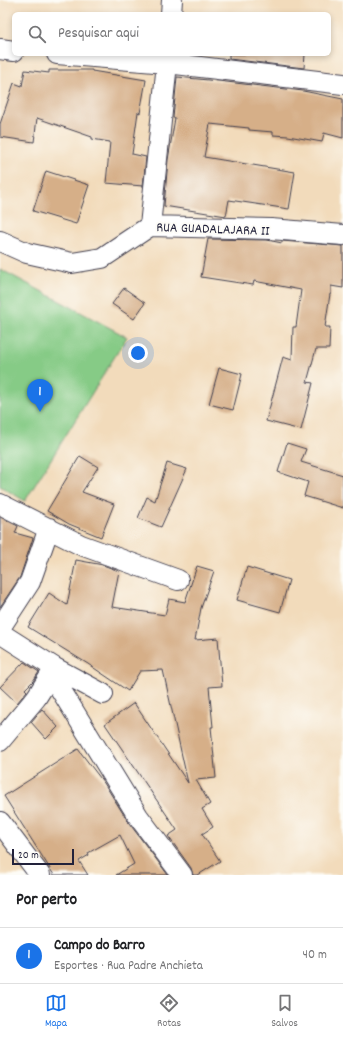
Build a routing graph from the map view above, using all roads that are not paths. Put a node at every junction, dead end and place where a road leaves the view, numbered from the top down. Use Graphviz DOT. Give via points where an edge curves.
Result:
graph roads {
  1 [pos="172,0"];
  2 [pos="171,12"];
  3 [pos="0,49"];
  4 [pos="12,50"];
  5 [pos="112,56"];
  6 [pos="167,58"];
  7 [pos="343,84"];
  8 [pos="150,226"];
  9 [pos="343,235"];
  10 [pos="0,242"];
  11 [pos="0,504"];
  12 [pos="49,528"];
  13 [pos="178,580"];
  14 [pos="0,628"];
  15 [pos="0,633"];
  16 [pos="53,671"];
  17 [pos="103,694"];
  18 [pos="0,741"];
  19 [pos="0,822"];
  20 [pos="40,875"];
  21 [pos="182,875"];
  1 -- 2 [label="street"];
  3 -- 4 [label="street"];
  5 -- 6 [label="street"];
  6 -- 7 [label="street"];
  6 -- 8 [label="street"];
  8 -- 9 [label="street, RUA GUADALAJARA II" via="271,229"];
  8 -- 10 [label="street, RUA GUADALAJARA II" via="102,258 72,263 27,253"];
  11 -- 12 [label="street"];
  12 -- 13 [label="street" via="81,545"];
  12 -- 14 [label="street" via="30,582"];
  15 -- 16 [label="street"];
  16 -- 17 [label="street"];
  16 -- 18 [label="street" via="36,698"];
  16 -- 21 [label="street" via="138,816"];
  19 -- 20 [label="street"];
}
